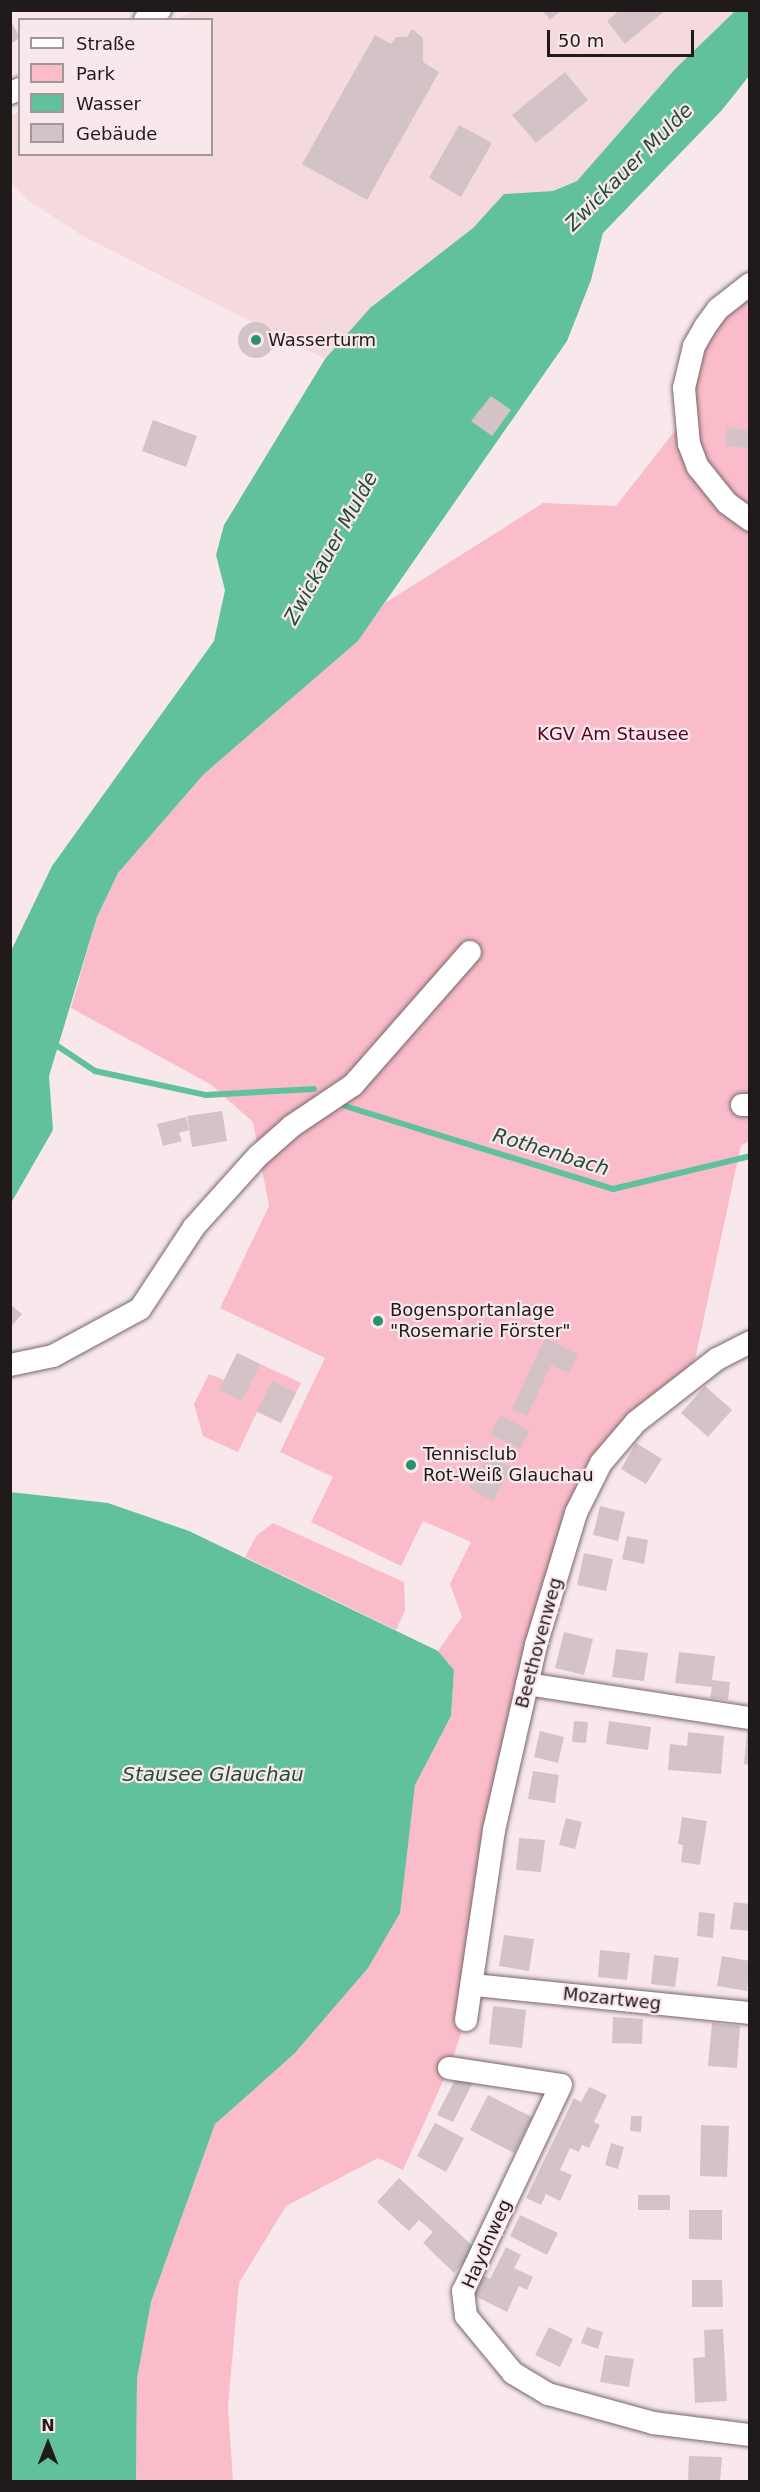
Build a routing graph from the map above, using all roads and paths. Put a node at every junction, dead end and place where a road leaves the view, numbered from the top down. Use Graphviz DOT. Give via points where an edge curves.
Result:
graph roads {
  1 [pos="750,284"];
  2 [pos="750,520"];
  3 [pos="470,952"];
  4 [pos="750,1342"];
  5 [pos="10,1365"];
  6 [pos="527,1684"];
  7 [pos="750,1718"];
  8 [pos="474,1985"];
  9 [pos="750,2013"];
  10 [pos="466,2020"];
  11 [pos="449,2068"];
  12 [pos="750,2435"];
  1 -- 2 [label="street" via="718,309 694,346 684,388 685,418 698,467 727,504"];
  3 -- 5 [label="street" via="353,1085 292,1126 258,1156 194,1227 140,1309 53,1356"];
  4 -- 6 [label="street, Beethovenweg" via="717,1359 636,1422 601,1463 576,1513"];
  6 -- 7 [label="street"];
  6 -- 8 [label="street, Beethovenweg" via="494,1830"];
  8 -- 9 [label="street, Mozartweg"];
  8 -- 10 [label="street, Beethovenweg"];
  11 -- 12 [label="street, Haydnweg" via="561,2085 463,2291 466,2316 513,2373 548,2394 653,2424"];
}
